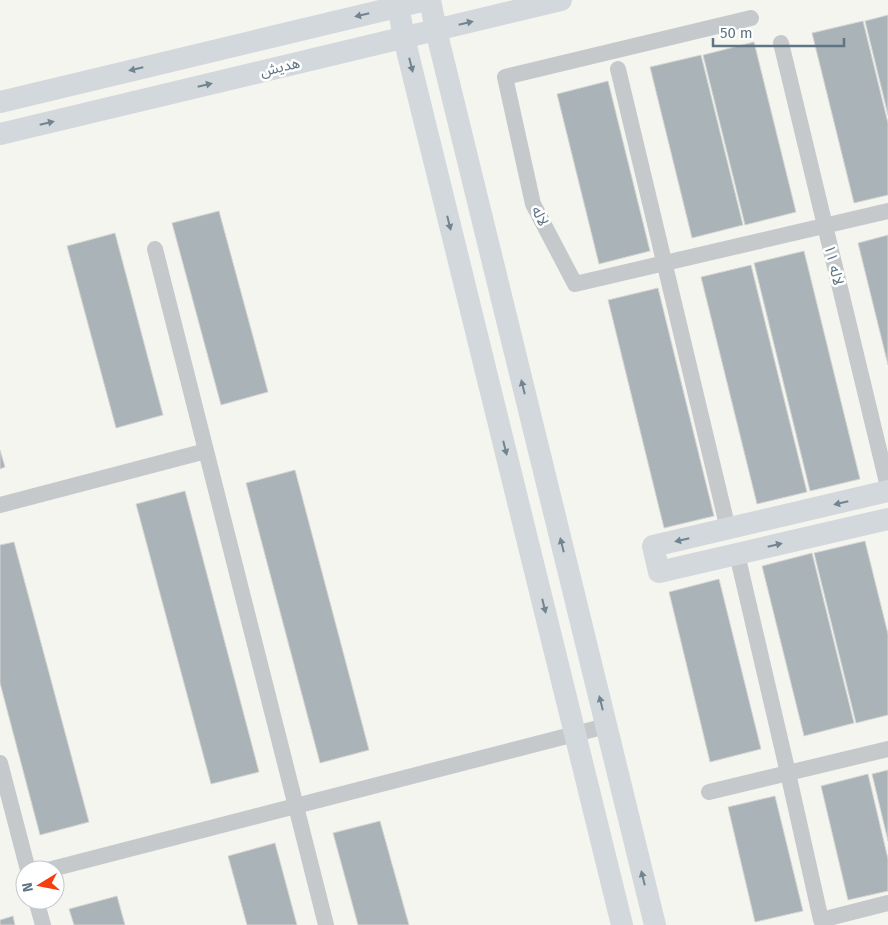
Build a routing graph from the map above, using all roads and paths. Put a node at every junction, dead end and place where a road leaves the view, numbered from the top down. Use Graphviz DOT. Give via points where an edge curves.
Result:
graph roads {
  1 [pos="426,0"];
  2 [pos="430,0"];
  3 [pos="560,0"];
  4 [pos="398,3"];
  5 [pos="752,18"];
  6 [pos="436,30"];
  7 [pos="404,38"];
  8 [pos="781,43"];
  9 [pos="618,69"];
  10 [pos="0,102"];
  11 [pos="0,134"];
  12 [pos="888,210"];
  13 [pos="824,226"];
  14 [pos="155,249"];
  15 [pos="665,263"];
  16 [pos="206,451"];
  17 [pos="888,487"];
  18 [pos="888,491"];
  19 [pos="0,504"];
  20 [pos="888,519"];
  21 [pos="728,529"];
  22 [pos="737,554"];
  23 [pos="606,726"];
  24 [pos="575,735"];
  25 [pos="888,749"];
  26 [pos="0,763"];
  27 [pos="788,773"];
  28 [pos="709,792"];
  29 [pos="296,806"];
  30 [pos="25,860"];
  31 [pos="65,866"];
  32 [pos="888,903"];
  33 [pos="39,910"];
  34 [pos="43,925"];
  35 [pos="326,925"];
  36 [pos="622,925"];
  37 [pos="655,925"];
  1 -- 4 [label="street, هدیش"];
  2 -- 6 [label="street"];
  6 -- 3 [label="street, هدیش, one-way"];
  4 -- 7 [label="street"];
  4 -- 10 [label="street, هدیش, one-way"];
  5 -- 15 [label="street, لاله" via="505,76 533,204 575,284"];
  6 -- 7 [label="street, هدیش"];
  23 -- 6 [label="street, one-way"];
  11 -- 7 [label="street, هدیش, one-way"];
  7 -- 24 [label="street, one-way"];
  8 -- 13 [label="street, لاله ۱۱"];
  9 -- 15 [label="street"];
  12 -- 13 [label="street, لاله"];
  13 -- 15 [label="street, لاله"];
  13 -- 17 [label="street, لاله ۱۱"];
  14 -- 16 [label="street"];
  15 -- 21 [label="street"];
  16 -- 19 [label="street"];
  16 -- 29 [label="street"];
  18 -- 21 [label="street, one-way"];
  22 -- 20 [label="street, one-way"];
  21 -- 22 [label="street, one-way" via="653,546 659,572"];
  22 -- 27 [label="street"];
  23 -- 24 [label="street"];
  37 -- 23 [label="street, one-way"];
  24 -- 29 [label="street"];
  24 -- 36 [label="street"];
  25 -- 27 [label="street"];
  26 -- 30 [label="street"];
  27 -- 28 [label="street"];
  27 -- 32 [label="street" via="821,920"];
  29 -- 31 [label="street"];
  29 -- 35 [label="street"];
  33 -- 34 [label="street"];
}
